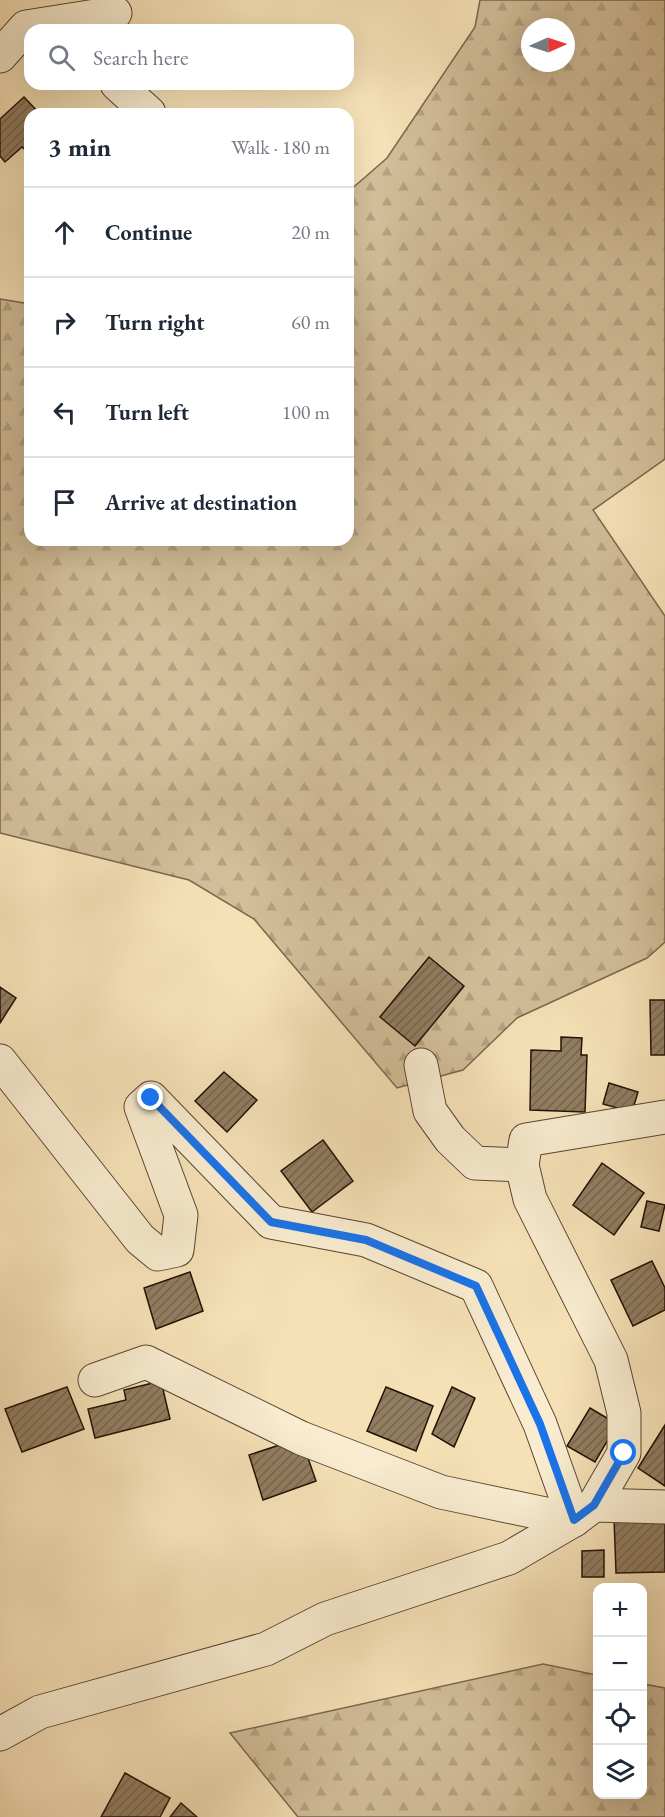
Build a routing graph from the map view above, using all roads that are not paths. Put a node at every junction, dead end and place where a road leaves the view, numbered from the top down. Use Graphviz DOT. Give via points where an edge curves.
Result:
graph roads {
  1 [pos="121,14"];
  2 [pos="48,24"];
  3 [pos="24,29"];
  4 [pos="0,56"];
  5 [pos="124,90"];
  6 [pos="143,108"];
  7 [pos="0,1061"];
  8 [pos="421,1065"];
  9 [pos="665,1117"];
  10 [pos="522,1165"];
  11 [pos="95,1380"];
  12 [pos="665,1507"];
  13 [pos="584,1513"];
  14 [pos="0,1734"];
  1 -- 2 [label="street"];
  3 -- 4 [label="street"];
  5 -- 6 [label="street"];
  7 -- 13 [label="street" via="140,1239 158,1254 177,1250 181,1215 141,1107 151,1098 271,1222 366,1240 476,1286"];
  8 -- 10 [label="street" via="430,1111 450,1139 475,1163"];
  9 -- 10 [label="street" via="526,1140"];
  10 -- 13 [label="street" via="530,1199 611,1360 624,1413 624,1453"];
  11 -- 13 [label="street" via="146,1362 302,1438 441,1492"];
  12 -- 13 [label="street"];
  13 -- 14 [label="street" via="509,1558 325,1619 266,1649 40,1712"];
}
